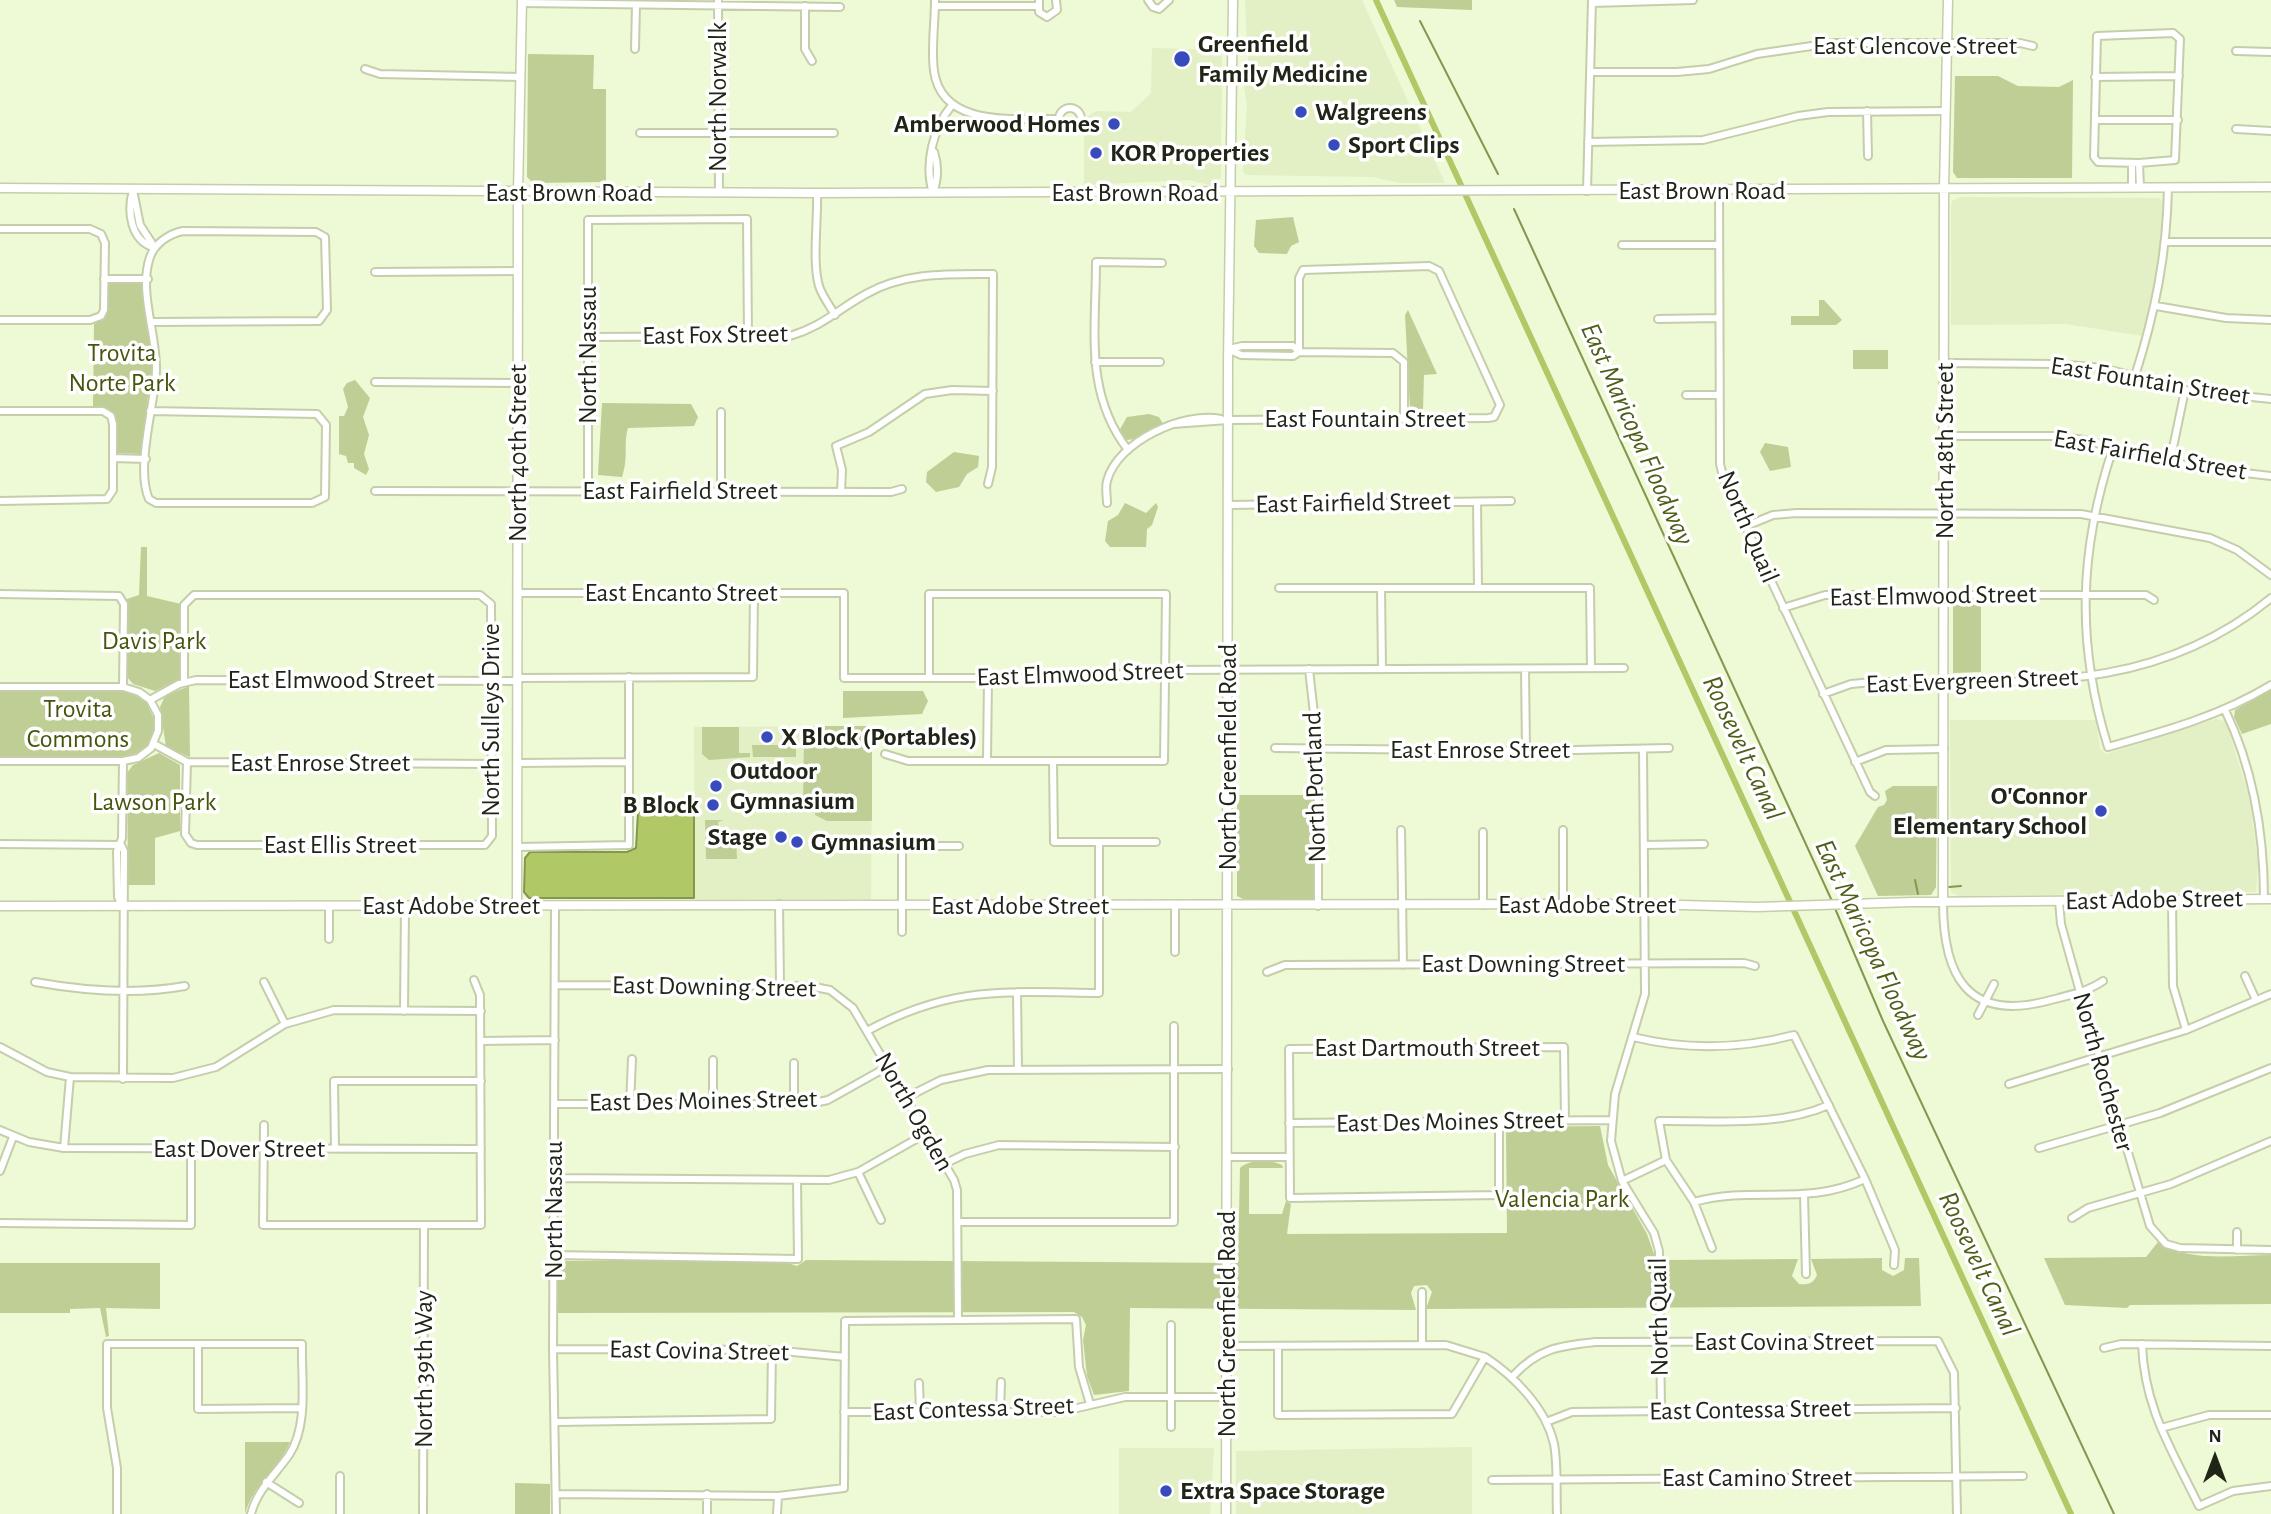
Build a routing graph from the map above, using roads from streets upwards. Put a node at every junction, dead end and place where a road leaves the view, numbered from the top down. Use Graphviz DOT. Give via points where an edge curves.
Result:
graph roads {
  1 [pos="1056,0"];
  2 [pos="1149,0"];
  3 [pos="1169,0"];
  4 [pos="1233,0"];
  5 [pos="1693,0"];
  6 [pos="1948,0"];
  7 [pos="522,1"];
  8 [pos="1592,1"];
  9 [pos="718,3"];
  10 [pos="935,3"];
  11 [pos="1038,3"];
  12 [pos="636,5"];
  13 [pos="805,6"];
  14 [pos="840,7"];
  15 [pos="1947,43"];
  16 [pos="2033,46"];
  17 [pos="635,49"];
  18 [pos="2236,51"];
  19 [pos="2271,52"];
  20 [pos="812,61"];
  21 [pos="365,69"];
  22 [pos="1590,72"];
  23 [pos="2179,76"];
  24 [pos="521,77"];
  25 [pos="2095,78"];
  26 [pos="952,105"];
  27 [pos="1867,111"];
  28 [pos="1946,111"];
  29 [pos="1059,119"];
  30 [pos="2095,120"];
  31 [pos="2178,120"];
  32 [pos="2236,130"];
  33 [pos="2271,131"];
  34 [pos="640,133"];
  35 [pos="834,133"];
  36 [pos="718,134"];
  37 [pos="1588,142"];
  38 [pos="1868,156"];
  39 [pos="2135,163"];
  40 [pos="2136,187"];
  41 [pos="2168,187"];
  42 [pos="2271,187"];
  43 [pos="0,188"];
  44 [pos="1944,189"];
  45 [pos="133,190"];
  46 [pos="1587,191"];
  47 [pos="1719,191"];
  48 [pos="1229,192"];
  49 [pos="518,193"];
  50 [pos="719,193"];
  51 [pos="933,193"];
  52 [pos="817,194"];
  53 [pos="0,229"];
  54 [pos="2167,242"];
  55 [pos="2271,242"];
  56 [pos="1622,245"];
  57 [pos="1719,245"];
  58 [pos="155,248"];
  59 [pos="1162,263"];
  60 [pos="518,271"];
  61 [pos="375,272"];
  62 [pos="104,279"];
  63 [pos="148,279"];
  64 [pos="2156,306"];
  65 [pos="835,315"];
  66 [pos="1719,318"];
  67 [pos="1658,319"];
  68 [pos="0,320"];
  69 [pos="2271,320"];
  70 [pos="151,322"];
  71 [pos="589,337"];
  72 [pos="748,337"];
  73 [pos="1279,346"];
  74 [pos="1228,349"];
  75 [pos="1298,352"];
  76 [pos="1279,356"];
  77 [pos="1095,362"];
  78 [pos="1160,362"];
  79 [pos="1945,363"];
  80 [pos="2135,376"];
  81 [pos="375,382"];
  82 [pos="518,383"];
  83 [pos="2185,390"];
  84 [pos="993,391"];
  85 [pos="1686,395"];
  86 [pos="1719,395"];
  87 [pos="2271,399"];
  88 [pos="0,411"];
  89 [pos="150,411"];
  90 [pos="722,412"];
  91 [pos="1404,419"];
  92 [pos="1228,420"];
  93 [pos="1944,436"];
  94 [pos="2113,448"];
  95 [pos="1128,450"];
  96 [pos="113,458"];
  97 [pos="146,459"];
  98 [pos="2170,462"];
  99 [pos="2271,476"];
  100 [pos="989,484"];
  101 [pos="902,489"];
  102 [pos="375,491"];
  103 [pos="522,491"];
  104 [pos="588,491"];
  105 [pos="721,491"];
  106 [pos="841,492"];
  107 [pos="0,501"];
  108 [pos="1477,502"];
  109 [pos="1511,502"];
  110 [pos="1107,503"];
  111 [pos="1228,505"];
  112 [pos="1944,513"];
  113 [pos="2093,517"];
  114 [pos="1746,526"];
  115 [pos="2271,575"];
  116 [pos="1279,588"];
  117 [pos="1381,588"];
  118 [pos="1478,588"];
  119 [pos="518,593"];
  120 [pos="754,593"];
  121 [pos="0,594"];
  122 [pos="1944,595"];
  123 [pos="2085,595"];
  124 [pos="2271,598"];
  125 [pos="2154,600"];
  126 [pos="1783,608"];
  127 [pos="1591,668"];
  128 [pos="1624,668"];
  129 [pos="1309,669"];
  130 [pos="1382,669"];
  131 [pos="1525,669"];
  132 [pos="1166,670"];
  133 [pos="1228,670"];
  134 [pos="629,677"];
  135 [pos="2091,677"];
  136 [pos="844,678"];
  137 [pos="929,678"];
  138 [pos="988,678"];
  139 [pos="517,679"];
  140 [pos="491,680"];
  141 [pos="1944,681"];
  142 [pos="184,682"];
  143 [pos="2271,685"];
  144 [pos="0,687"];
  145 [pos="123,687"];
  146 [pos="1823,694"];
  147 [pos="150,700"];
  148 [pos="2225,710"];
  149 [pos="154,744"];
  150 [pos="1275,748"];
  151 [pos="1669,748"];
  152 [pos="1944,749"];
  153 [pos="1318,750"];
  154 [pos="1643,750"];
  155 [pos="1526,751"];
  156 [pos="885,754"];
  157 [pos="0,761"];
  158 [pos="122,761"];
  159 [pos="987,761"];
  160 [pos="1053,761"];
  161 [pos="187,762"];
  162 [pos="517,762"];
  163 [pos="629,762"];
  164 [pos="1855,762"];
  165 [pos="492,764"];
  166 [pos="1875,796"];
  167 [pos="1401,830"];
  168 [pos="1563,830"];
  169 [pos="1483,832"];
  170 [pos="489,842"];
  171 [pos="1098,842"];
  172 [pos="1156,842"];
  173 [pos="0,844"];
  174 [pos="1704,844"];
  175 [pos="121,845"];
  176 [pos="1645,845"];
  177 [pos="959,846"];
  178 [pos="517,847"];
  179 [pos="2267,899"];
  180 [pos="2172,900"];
  181 [pos="2059,901"];
  182 [pos="1943,902"];
  183 [pos="779,904"];
  184 [pos="1563,904"];
  185 [pos="1644,904"];
  186 [pos="555,905"];
  187 [pos="902,905"];
  188 [pos="1402,905"];
  189 [pos="1483,905"];
  190 [pos="0,906"];
  191 [pos="122,906"];
  192 [pos="517,906"];
  193 [pos="1098,906"];
  194 [pos="1175,906"];
  195 [pos="1227,906"];
  196 [pos="1318,906"];
  197 [pos="329,907"];
  198 [pos="405,907"];
  199 [pos="902,932"];
  200 [pos="329,939"];
  201 [pos="1175,952"];
  202 [pos="1644,964"];
  203 [pos="1403,965"];
  204 [pos="1755,966"];
  205 [pos="1267,972"];
  206 [pos="2245,976"];
  207 [pos="474,980"];
  208 [pos="2103,981"];
  209 [pos="35,982"];
  210 [pos="264,982"];
  211 [pos="1994,984"];
  212 [pos="555,985"];
  213 [pos="185,986"];
  214 [pos="779,986"];
  215 [pos="122,992"];
  216 [pos="1017,992"];
  217 [pos="2080,992"];
  218 [pos="2271,994"];
  219 [pos="2256,1000"];
  220 [pos="1985,1001"];
  221 [pos="404,1011"];
  222 [pos="481,1011"];
  223 [pos="1978,1015"];
  224 [pos="285,1024"];
  225 [pos="1174,1026"];
  226 [pos="2186,1030"];
  227 [pos="867,1031"];
  228 [pos="1633,1037"];
  229 [pos="555,1040"];
  230 [pos="481,1041"];
  231 [pos="0,1047"];
  232 [pos="2099,1058"];
  233 [pos="632,1059"];
  234 [pos="713,1060"];
  235 [pos="794,1063"];
  236 [pos="887,1067"];
  237 [pos="2271,1068"];
  238 [pos="1174,1069"];
  239 [pos="1227,1069"];
  240 [pos="1018,1070"];
  241 [pos="70,1077"];
  242 [pos="123,1079"];
  243 [pos="481,1081"];
  244 [pos="2009,1084"];
  245 [pos="906,1097"];
  246 [pos="554,1104"];
  247 [pos="713,1104"];
  248 [pos="794,1104"];
  249 [pos="630,1105"];
  250 [pos="1829,1105"];
  251 [pos="1611,1120"];
  252 [pos="1499,1121"];
  253 [pos="1564,1121"];
  254 [pos="1289,1124"];
  255 [pos="264,1125"];
  256 [pos="2119,1125"];
  257 [pos="0,1130"];
  258 [pos="927,1133"];
  259 [pos="13,1137"];
  260 [pos="2271,1142"];
  261 [pos="1174,1147"];
  262 [pos="335,1148"];
  263 [pos="2039,1148"];
  264 [pos="64,1149"];
  265 [pos="263,1149"];
  266 [pos="481,1149"];
  267 [pos="191,1150"];
  268 [pos="1229,1157"];
  269 [pos="1288,1157"];
  270 [pos="1666,1160"];
  271 [pos="944,1164"];
  272 [pos="0,1171"];
  273 [pos="858,1172"];
  274 [pos="555,1178"];
  275 [pos="1865,1179"];
  276 [pos="797,1181"];
  277 [pos="1622,1181"];
  278 [pos="1804,1195"];
  279 [pos="2139,1195"];
  280 [pos="1694,1202"];
  281 [pos="2072,1218"];
  282 [pos="881,1220"];
  283 [pos="958,1222"];
  284 [pos="0,1223"];
  285 [pos="424,1225"];
  286 [pos="2237,1232"];
  287 [pos="1713,1248"];
  288 [pos="2237,1250"];
  289 [pos="2271,1250"];
  290 [pos="553,1255"];
  291 [pos="1894,1265"];
  292 [pos="1806,1273"];
  293 [pos="1422,1292"];
  294 [pos="958,1320"];
  295 [pos="1171,1325"];
  296 [pos="1660,1342"];
  297 [pos="198,1344"];
  298 [pos="2142,1344"];
  299 [pos="1422,1345"];
  300 [pos="1226,1346"];
  301 [pos="1278,1346"];
  302 [pos="2271,1346"];
  303 [pos="2104,1348"];
  304 [pos="552,1349"];
  305 [pos="772,1350"];
  306 [pos="845,1357"];
  307 [pos="1485,1357"];
  308 [pos="1513,1376"];
  309 [pos="1001,1382"];
  310 [pos="919,1383"];
  311 [pos="1171,1397"];
  312 [pos="1227,1397"];
  313 [pos="1090,1404"];
  314 [pos="301,1408"];
  315 [pos="1956,1408"];
  316 [pos="1661,1410"];
  317 [pos="844,1412"];
  318 [pos="920,1412"];
  319 [pos="1000,1412"];
  320 [pos="2271,1415"];
  321 [pos="556,1422"];
  322 [pos="1546,1422"];
  323 [pos="1171,1427"];
  324 [pos="2161,1428"];
  325 [pos="340,1476"];
  326 [pos="2023,1476"];
  327 [pos="1957,1477"];
  328 [pos="1492,1480"];
  329 [pos="1556,1480"];
  330 [pos="267,1482"];
  331 [pos="2271,1486"];
  332 [pos="556,1494"];
  333 [pos="707,1494"];
  334 [pos="778,1496"];
  335 [pos="299,1503"];
  336 [pos="117,1514"];
  337 [pos="251,1514"];
  338 [pos="340,1514"];
  339 [pos="424,1514"];
  340 [pos="556,1514"];
  341 [pos="707,1514"];
  342 [pos="778,1514"];
  343 [pos="1226,1514"];
  344 [pos="1557,1514"];
  345 [pos="1957,1514"];
  1 -- 11 [label="street" via="1057,9 1050,16 1041,15"];
  2 -- 3 [label="street" via="1160,9"];
  4 -- 48 [label="street, North Greenfield Road"];
  5 -- 8 [label="street"];
  6 -- 15 [label="street, North 48th Street"];
  7 -- 12 [label="street"];
  7 -- 24 [label="street, North 40th Street"];
  8 -- 22 [label="street"];
  9 -- 12 [label="street"];
  9 -- 13 [label="street"];
  9 -- 36 [label="street, North Norwalk"];
  10 -- 11 [label="street"];
  10 -- 26 [label="street" via="934,70 941,93"];
  12 -- 17 [label="street"];
  13 -- 14 [label="street"];
  13 -- 20 [label="street" via="805,49"];
  15 -- 16 [label="street, East Glencove Street"];
  15 -- 22 [label="street, East Glencove Street" via="1809,44 1709,69"];
  15 -- 28 [label="street, North 48th Street"];
  18 -- 19 [label="street"];
  21 -- 24 [label="street" via="380,74"];
  22 -- 37 [label="street"];
  23 -- 25 [label="street"];
  23 -- 25 [label="street" via="2178,36 2101,34 2096,40"];
  23 -- 31 [label="street"];
  24 -- 49 [label="street, North 40th Street"];
  25 -- 30 [label="street"];
  26 -- 29 [label="street" via="990,118"];
  26 -- 51 [label="street" via="937,125"];
  27 -- 28 [label="street"];
  27 -- 37 [label="street" via="1798,116 1703,140"];
  27 -- 38 [label="street"];
  28 -- 44 [label="street, North 48th Street"];
  30 -- 31 [label="street"];
  30 -- 39 [label="street" via="2094,158"];
  31 -- 39 [label="street" via="2175,160"];
  32 -- 33 [label="street"];
  34 -- 36 [label="street"];
  35 -- 36 [label="street"];
  36 -- 50 [label="street, North Norwalk"];
  37 -- 46 [label="street"];
  39 -- 40 [label="street"];
  40 -- 41 [label="street, East Brown Road"];
  40 -- 44 [label="street, East Brown Road"];
  41 -- 42 [label="street, East Brown Road"];
  41 -- 54 [label="street"];
  43 -- 45 [label="street, East Brown Road"];
  44 -- 47 [label="street, East Brown Road"];
  44 -- 79 [label="street, North 48th Street"];
  45 -- 49 [label="street, East Brown Road"];
  45 -- 58 [label="street" via="130,211 139,231"];
  46 -- 47 [label="street, East Brown Road"];
  46 -- 48 [label="street, East Brown Road"];
  47 -- 57 [label="street, North Quail"];
  48 -- 51 [label="street, East Brown Road"];
  48 -- 74 [label="street, North Greenfield Road"];
  49 -- 50 [label="street, East Brown Road"];
  49 -- 60 [label="street, North 40th Street"];
  50 -- 52 [label="street, East Brown Road"];
  51 -- 52 [label="street, East Brown Road"];
  52 -- 65 [label="street" via="815,257 820,288"];
  53 -- 62 [label="street" via="90,229 101,234"];
  54 -- 55 [label="street"];
  54 -- 64 [label="street"];
  56 -- 57 [label="street"];
  57 -- 66 [label="street, North Quail"];
  58 -- 63 [label="street" via="149,258"];
  58 -- 70 [label="street" via="183,231 316,232 325,237 327,310 322,319 312,322"];
  59 -- 77 [label="street" via="1096,262"];
  60 -- 61 [label="street"];
  60 -- 82 [label="street, North 40th Street"];
  62 -- 63 [label="street"];
  62 -- 68 [label="street" via="101,316 90,320"];
  63 -- 70 [label="street"];
  64 -- 69 [label="street"];
  64 -- 80 [label="street"];
  65 -- 72 [label="street, East Fox Street" via="816,328 790,336"];
  65 -- 84 [label="street, East Fox Street" via="895,281 993,274"];
  66 -- 67 [label="street"];
  66 -- 86 [label="street, North Quail"];
  70 -- 89 [label="street" via="156,366"];
  71 -- 72 [label="street, East Fox Street"];
  71 -- 72 [label="street, North Nassau" via="588,220 747,219"];
  71 -- 104 [label="street, North Nassau"];
  73 -- 74 [label="street"];
  73 -- 75 [label="street" via="1293,346"];
  73 -- 76 [label="street"];
  74 -- 76 [label="street" via="1241,355"];
  74 -- 92 [label="street, North Greenfield Road"];
  75 -- 76 [label="street"];
  75 -- 91 [label="street" via="1398,355 1404,362"];
  75 -- 91 [label="street, East Fountain Street" via="1300,274 1308,267 1433,267 1439,271 1499,398 1498,411 1488,418"];
  77 -- 78 [label="street"];
  77 -- 95 [label="street" via="1097,390 1107,418"];
  79 -- 80 [label="street, East Fountain Street" via="2057,364"];
  79 -- 93 [label="street, North 48th Street"];
  80 -- 83 [label="street, East Fountain Street"];
  81 -- 82 [label="street"];
  82 -- 103 [label="street, North 40th Street"];
  83 -- 87 [label="street, East Fountain Street"];
  83 -- 98 [label="street"];
  84 -- 100 [label="street"];
  84 -- 106 [label="street" via="926,394 869,432 836,446"];
  85 -- 86 [label="street"];
  86 -- 114 [label="street, North Quail" via="1720,464"];
  88 -- 96 [label="street" via="100,411 111,416"];
  89 -- 97 [label="street"];
  89 -- 97 [label="street" via="313,413 324,418 327,466 323,499 312,503 156,503 149,499"];
  90 -- 105 [label="street"];
  91 -- 92 [label="street, East Fountain Street"];
  92 -- 95 [label="street, East Fountain Street" via="1173,424"];
  92 -- 111 [label="street, North Greenfield Road"];
  93 -- 94 [label="street, East Fairfield Street" via="2054,436"];
  93 -- 112 [label="street, North 48th Street"];
  94 -- 98 [label="street, East Fairfield Street"];
  94 -- 113 [label="street"];
  95 -- 110 [label="street" via="1107,481"];
  96 -- 97 [label="street"];
  96 -- 107 [label="street" via="113,490 110,498 101,502"];
  98 -- 99 [label="street, East Fairfield Street"];
  101 -- 106 [label="street, East Fairfield Street"];
  102 -- 103 [label="street, East Fairfield Street"];
  103 -- 104 [label="street, East Fairfield Street"];
  103 -- 119 [label="street, North 40th Street"];
  104 -- 105 [label="street, East Fairfield Street"];
  105 -- 106 [label="street, East Fairfield Street"];
  108 -- 109 [label="street, East Fairfield Street"];
  108 -- 111 [label="street, East Fairfield Street"];
  108 -- 118 [label="street"];
  111 -- 133 [label="street, North Greenfield Road"];
  112 -- 113 [label="street"];
  112 -- 114 [label="street" via="1797,513 1773,515"];
  112 -- 122 [label="street, North 48th Street"];
  113 -- 115 [label="street" via="2210,538 2237,550"];
  113 -- 123 [label="street"];
  114 -- 126 [label="street, North Quail"];
  116 -- 117 [label="street"];
  117 -- 118 [label="street"];
  117 -- 130 [label="street"];
  118 -- 127 [label="street" via="1590,588"];
  119 -- 120 [label="street, East Encanto Street"];
  119 -- 139 [label="street, North 40th Street"];
  120 -- 134 [label="street, East Elmwood Street" via="753,677"];
  120 -- 136 [label="street, East Encanto Street" via="844,593"];
  121 -- 145 [label="street" via="119,596 124,604"];
  122 -- 123 [label="street, East Elmwood Street"];
  122 -- 126 [label="street, East Elmwood Street" via="1825,595"];
  122 -- 141 [label="street, North 48th Street"];
  123 -- 125 [label="street, East Elmwood Street" via="2146,595"];
  123 -- 135 [label="street"];
  124 -- 135 [label="street, East Evergreen Street" via="2185,650"];
  126 -- 146 [label="street, North Quail"];
  127 -- 128 [label="street, East Elmwood Street"];
  127 -- 131 [label="street, East Elmwood Street"];
  129 -- 130 [label="street, East Elmwood Street"];
  129 -- 133 [label="street, East Elmwood Street"];
  129 -- 153 [label="street, North Portland"];
  130 -- 131 [label="street, East Elmwood Street"];
  131 -- 155 [label="street"];
  132 -- 133 [label="street, East Elmwood Street"];
  132 -- 137 [label="street" via="1167,594 929,594"];
  132 -- 138 [label="street, East Elmwood Street" via="1079,678"];
  132 -- 160 [label="street" via="1164,761"];
  133 -- 195 [label="street, North Greenfield Road"];
  134 -- 139 [label="street, East Elmwood Street"];
  134 -- 163 [label="street"];
  135 -- 141 [label="street, East Evergreen Street"];
  135 -- 148 [label="street" via="2108,747"];
  136 -- 137 [label="street, East Elmwood Street"];
  137 -- 138 [label="street, East Elmwood Street"];
  138 -- 159 [label="street"];
  139 -- 140 [label="street, East Elmwood Street"];
  139 -- 162 [label="street, North 40th Street"];
  140 -- 142 [label="street, East Elmwood Street"];
  140 -- 142 [label="street, North Sulleys Drive" via="491,606 480,595 197,594 184,605"];
  140 -- 165 [label="street, North Sulleys Drive"];
  141 -- 146 [label="street, East Evergreen Street" via="1851,684"];
  141 -- 152 [label="street, North 48th Street"];
  142 -- 147 [label="street, East Elmwood Street"];
  143 -- 148 [label="street"];
  144 -- 145 [label="street"];
  145 -- 147 [label="street"];
  146 -- 164 [label="street, North Quail"];
  147 -- 149 [label="street" via="159,726"];
  148 -- 179 [label="street" via="2238,736 2256,801"];
  149 -- 158 [label="street" via="143,755"];
  149 -- 161 [label="street, East Enrose Street"];
  150 -- 153 [label="street, East Enrose Street"];
  151 -- 154 [label="street, East Enrose Street"];
  152 -- 164 [label="street" via="1886,750"];
  152 -- 182 [label="street, North 48th Street"];
  153 -- 155 [label="street, East Enrose Street"];
  153 -- 196 [label="street, North Portland"];
  154 -- 155 [label="street, East Enrose Street"];
  154 -- 176 [label="street, North Quail"];
  156 -- 159 [label="street" via="908,761"];
  157 -- 158 [label="street"];
  158 -- 175 [label="street"];
  159 -- 160 [label="street"];
  160 -- 171 [label="street" via="1054,842"];
  161 -- 165 [label="street, East Enrose Street"];
  161 -- 170 [label="street, East Ellis Street" via="184,825 191,843"];
  162 -- 163 [label="street"];
  162 -- 178 [label="street, North 40th Street"];
  163 -- 178 [label="street" via="629,845"];
  164 -- 166 [label="street, North Quail"];
  165 -- 170 [label="street, North Sulleys Drive"];
  167 -- 188 [label="street"];
  168 -- 184 [label="street"];
  169 -- 189 [label="street"];
  171 -- 172 [label="street"];
  171 -- 193 [label="street"];
  173 -- 175 [label="street"];
  174 -- 176 [label="street"];
  175 -- 191 [label="street" via="117,851"];
  176 -- 185 [label="street, North Quail"];
  177 -- 187 [label="street" via="902,846"];
  178 -- 192 [label="street, North 40th Street"];
  179 -- 180 [label="street, East Adobe Street"];
  180 -- 181 [label="street, East Adobe Street"];
  180 -- 226 [label="street" via="2173,986"];
  181 -- 182 [label="street, East Adobe Street"];
  181 -- 217 [label="street, North Rochester"];
  182 -- 185 [label="street, East Adobe Street"];
  182 -- 220 [label="street" via="1949,961 1965,987"];
  183 -- 186 [label="street, East Adobe Street"];
  183 -- 187 [label="street, East Adobe Street"];
  183 -- 214 [label="street"];
  184 -- 185 [label="street, East Adobe Street"];
  184 -- 189 [label="street, East Adobe Street"];
  185 -- 202 [label="street, North Quail"];
  186 -- 192 [label="street, East Adobe Street"];
  186 -- 212 [label="street, North Nassau"];
  187 -- 193 [label="street, East Adobe Street"];
  187 -- 199 [label="street, East Adobe Street"];
  188 -- 189 [label="street, East Adobe Street"];
  188 -- 196 [label="street, East Adobe Street"];
  188 -- 203 [label="street"];
  190 -- 191 [label="street, East Adobe Street"];
  191 -- 197 [label="street, East Adobe Street"];
  191 -- 215 [label="street"];
  192 -- 198 [label="street, East Adobe Street"];
  193 -- 194 [label="street, East Adobe Street"];
  193 -- 216 [label="street" via="1099,993"];
  194 -- 195 [label="street, East Adobe Street"];
  194 -- 201 [label="street"];
  195 -- 196 [label="street, East Adobe Street"];
  195 -- 239 [label="street, North Greenfield Road"];
  197 -- 198 [label="street, East Adobe Street"];
  197 -- 200 [label="street"];
  198 -- 221 [label="street"];
  202 -- 203 [label="street, East Downing Street"];
  202 -- 204 [label="street, East Downing Street"];
  202 -- 228 [label="street, North Quail" via="1645,994"];
  203 -- 205 [label="street, East Downing Street" via="1285,965"];
  206 -- 219 [label="street"];
  207 -- 222 [label="street"];
  208 -- 217 [label="street"];
  209 -- 215 [label="street"];
  210 -- 224 [label="street"];
  211 -- 220 [label="street"];
  212 -- 214 [label="street, East Downing Street"];
  212 -- 229 [label="street, North Nassau"];
  213 -- 215 [label="street"];
  214 -- 227 [label="street, East Downing Street" via="830,990 853,1008"];
  215 -- 242 [label="street"];
  216 -- 227 [label="street" via="938,1000"];
  216 -- 240 [label="street"];
  217 -- 220 [label="street" via="2022,1007"];
  217 -- 232 [label="street, North Rochester"];
  218 -- 219 [label="street"];
  219 -- 226 [label="street"];
  220 -- 223 [label="street"];
  221 -- 222 [label="street"];
  221 -- 224 [label="street" via="334,1010"];
  222 -- 230 [label="street"];
  224 -- 242 [label="street" via="204,1072"];
  225 -- 238 [label="street"];
  226 -- 232 [label="street"];
  227 -- 236 [label="street, North Ogden"];
  228 -- 250 [label="street" via="1673,1046 1740,1045 1794,1035"];
  228 -- 251 [label="street, North Quail"];
  229 -- 230 [label="street"];
  229 -- 246 [label="street, North Nassau"];
  230 -- 243 [label="street"];
  231 -- 241 [label="street" via="47,1072"];
  232 -- 244 [label="street"];
  232 -- 256 [label="street, North Rochester"];
  233 -- 249 [label="street"];
  234 -- 247 [label="street"];
  235 -- 248 [label="street"];
  236 -- 245 [label="street, North Ogden"];
  236 -- 248 [label="street, East Des Moines Street" via="828,1100"];
  237 -- 256 [label="street"];
  238 -- 239 [label="street"];
  238 -- 240 [label="street"];
  238 -- 261 [label="street"];
  239 -- 268 [label="street, North Greenfield Road"];
  240 -- 245 [label="street" via="963,1073"];
  241 -- 242 [label="street"];
  241 -- 264 [label="street"];
  243 -- 262 [label="street" via="334,1081"];
  243 -- 266 [label="street"];
  245 -- 258 [label="street, North Ogden"];
  246 -- 249 [label="street, East Des Moines Street"];
  246 -- 274 [label="street, North Nassau"];
  247 -- 248 [label="street, East Des Moines Street"];
  247 -- 249 [label="street, East Des Moines Street"];
  250 -- 270 [label="street" via="1785,1119 1658,1121"];
  250 -- 275 [label="street"];
  251 -- 253 [label="street, East Des Moines Street"];
  251 -- 277 [label="street, North Quail" via="1615,1163"];
  252 -- 253 [label="street, East Des Moines Street"];
  252 -- 254 [label="street, East Des Moines Street"];
  252 -- 269 [label="street" via="1499,1195 1290,1198"];
  253 -- 254 [label="street, East Dartmouth Street" via="1564,1047 1289,1049"];
  254 -- 269 [label="street"];
  255 -- 265 [label="street"];
  256 -- 263 [label="street"];
  256 -- 279 [label="street, North Rochester"];
  257 -- 259 [label="street, East Dover Street"];
  258 -- 271 [label="street, North Ogden"];
  258 -- 273 [label="street"];
  259 -- 264 [label="street, East Dover Street"];
  259 -- 272 [label="street"];
  260 -- 279 [label="street"];
  261 -- 271 [label="street" via="999,1145"];
  261 -- 283 [label="street" via="1174,1222"];
  262 -- 265 [label="street, East Dover Street"];
  262 -- 266 [label="street, East Dover Street"];
  264 -- 267 [label="street, East Dover Street"];
  265 -- 267 [label="street, East Dover Street"];
  265 -- 285 [label="street" via="263,1226"];
  266 -- 285 [label="street" via="481,1225"];
  267 -- 284 [label="street" via="191,1225"];
  268 -- 269 [label="street"];
  268 -- 300 [label="street, North Greenfield Road"];
  270 -- 277 [label="street"];
  270 -- 280 [label="street"];
  271 -- 283 [label="street, North Ogden" via="957,1190"];
  273 -- 276 [label="street" via="829,1180"];
  273 -- 282 [label="street"];
  274 -- 276 [label="street"];
  274 -- 290 [label="street, North Nassau"];
  275 -- 278 [label="street" via="1840,1190"];
  275 -- 291 [label="street" via="1895,1250"];
  276 -- 290 [label="street" via="798,1259"];
  277 -- 296 [label="street, North Quail" via="1660,1251"];
  278 -- 280 [label="street" via="1733,1194"];
  278 -- 292 [label="street"];
  279 -- 281 [label="street" via="2088,1208"];
  279 -- 288 [label="street, North Rochester" via="2159,1238 2180,1248"];
  280 -- 287 [label="street"];
  283 -- 294 [label="street, North Ogden"];
  285 -- 339 [label="street, North 39th Way"];
  286 -- 288 [label="street"];
  288 -- 289 [label="street"];
  290 -- 304 [label="street, North Nassau"];
  293 -- 299 [label="street"];
  294 -- 306 [label="street" via="845,1321"];
  294 -- 313 [label="street" via="1076,1319 1079,1367"];
  295 -- 311 [label="street"];
  296 -- 308 [label="street, East Covina Street" via="1562,1346 1528,1360"];
  296 -- 315 [label="street, East Covina Street" via="1938,1341 1954,1373"];
  296 -- 316 [label="street, North Quail"];
  297 -- 314 [label="street" via="198,1409"];
  297 -- 314 [label="street" via="302,1344"];
  297 -- 336 [label="street" via="107,1344 107,1408 117,1468"];
  298 -- 302 [label="street"];
  298 -- 303 [label="street"];
  298 -- 324 [label="street" via="2143,1378"];
  299 -- 301 [label="street"];
  299 -- 307 [label="street" via="1457,1347"];
  300 -- 301 [label="street"];
  300 -- 312 [label="street, North Greenfield Road"];
  301 -- 307 [label="street" via="1278,1415 1452,1413"];
  304 -- 305 [label="street, East Covina Street"];
  304 -- 321 [label="street, North Nassau"];
  305 -- 306 [label="street, East Covina Street"];
  305 -- 321 [label="street" via="771,1419"];
  306 -- 317 [label="street"];
  307 -- 308 [label="street"];
  308 -- 322 [label="street"];
  309 -- 319 [label="street"];
  310 -- 318 [label="street"];
  311 -- 312 [label="street, East Contessa Street"];
  311 -- 313 [label="street, East Contessa Street" via="1125,1397"];
  311 -- 323 [label="street"];
  312 -- 343 [label="street, North Greenfield Road"];
  313 -- 319 [label="street, East Contessa Street" via="1060,1412"];
  314 -- 330 [label="street" via="299,1434 290,1454"];
  315 -- 316 [label="street, East Contessa Street"];
  315 -- 327 [label="street"];
  316 -- 322 [label="street, East Contessa Street" via="1572,1412"];
  317 -- 318 [label="street, East Contessa Street"];
  317 -- 334 [label="street" via="844,1489"];
  318 -- 319 [label="street, East Contessa Street"];
  320 -- 324 [label="street" via="2208,1415"];
  321 -- 332 [label="street, North Nassau"];
  322 -- 329 [label="street" via="1554,1444"];
  324 -- 331 [label="street" via="2199,1506 2233,1491"];
  325 -- 338 [label="street"];
  326 -- 327 [label="street, East Camino Street"];
  327 -- 329 [label="street, East Camino Street"];
  327 -- 345 [label="street"];
  328 -- 329 [label="street, East Camino Street"];
  329 -- 344 [label="street"];
  330 -- 335 [label="street"];
  330 -- 337 [label="street"];
  332 -- 333 [label="street"];
  332 -- 340 [label="street, North Nassau"];
  333 -- 334 [label="street"];
  333 -- 341 [label="street"];
  334 -- 342 [label="street"];
}
